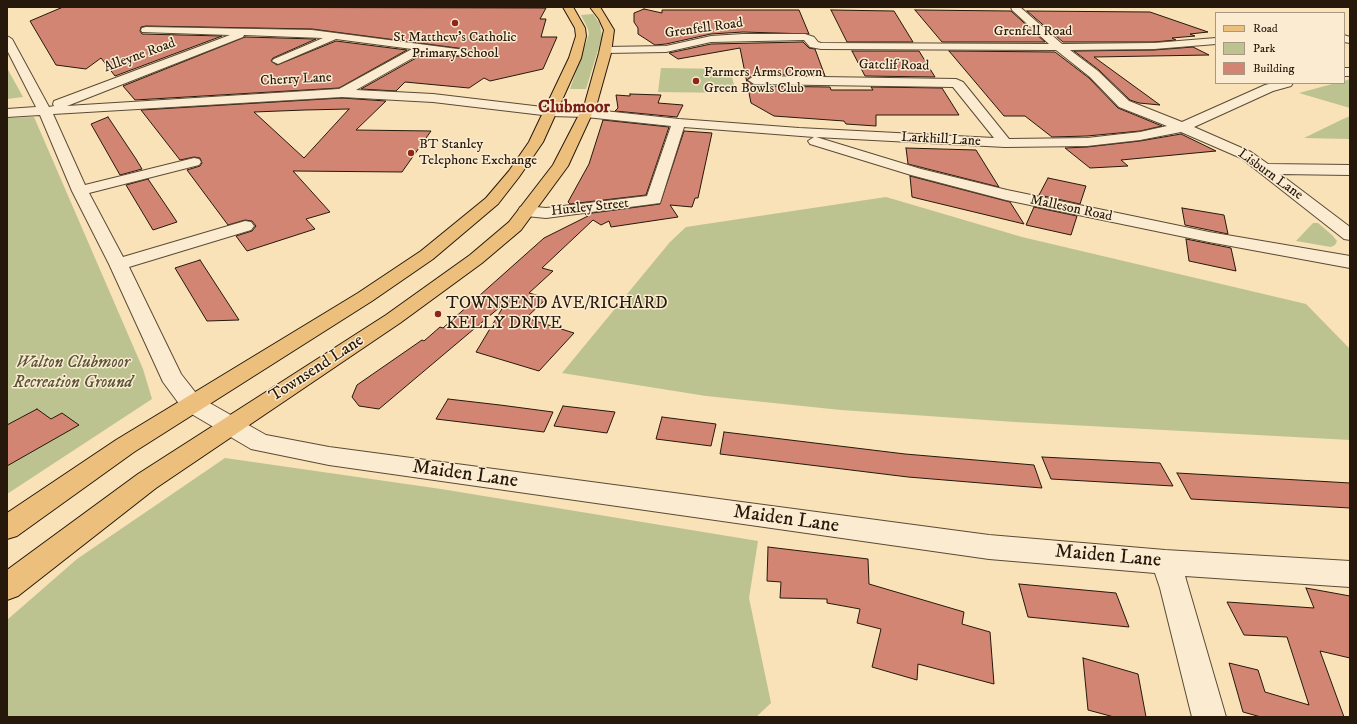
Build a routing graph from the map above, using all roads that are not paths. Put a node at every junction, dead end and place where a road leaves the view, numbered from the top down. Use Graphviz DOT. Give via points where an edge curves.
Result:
graph roads {
  1 [pos="568,7"];
  2 [pos="595,7"];
  3 [pos="1015,8"];
  4 [pos="146,30"];
  5 [pos="247,31"];
  6 [pos="336,36"];
  7 [pos="806,37"];
  8 [pos="7,39"];
  9 [pos="1215,41"];
  10 [pos="831,46"];
  11 [pos="850,46"];
  12 [pos="1058,46"];
  13 [pos="422,48"];
  14 [pos="606,50"];
  15 [pos="465,53"];
  16 [pos="278,61"];
  17 [pos="754,80"];
  18 [pos="846,80"];
  19 [pos="1283,84"];
  20 [pos="342,93"];
  21 [pos="43,111"];
  22 [pos="551,112"];
  23 [pos="7,113"];
  24 [pos="586,113"];
  25 [pos="679,123"];
  26 [pos="1183,127"];
  27 [pos="799,132"];
  28 [pos="1005,143"];
  29 [pos="194,162"];
  30 [pos="1264,169"];
  31 [pos="1350,170"];
  32 [pos="80,191"];
  33 [pos="526,211"];
  34 [pos="245,226"];
  35 [pos="1350,235"];
  36 [pos="1350,262"];
  37 [pos="118,264"];
  38 [pos="191,403"];
  39 [pos="230,426"];
  40 [pos="7,528"];
  41 [pos="1164,562"];
  42 [pos="1350,574"];
  43 [pos="7,587"];
  44 [pos="1210,717"];
  1 -- 22 [label="main road, Townsend Lane" via="580,28 581,36 575,58"];
  2 -- 14 [label="main road, Townsend Lane" via="609,30"];
  3 -- 12 [label="street, Lisburn Lane"];
  4 -- 5 [label="street"];
  5 -- 6 [label="street"];
  5 -- 21 [label="street, Alleyne Road"];
  6 -- 13 [label="street"];
  6 -- 16 [label="street"];
  7 -- 10 [label="street, Grenfell Road" via="814,45"];
  7 -- 11 [label="street, Grenfell Road" via="842,36"];
  7 -- 14 [label="street, Grenfell Road" via="732,37 666,48"];
  8 -- 21 [label="street"];
  9 -- 12 [label="street, Grenfell Road" via="1154,46"];
  10 -- 11 [label="street, Grenfell Road"];
  10 -- 18 [label="street"];
  11 -- 12 [label="street, Grenfell Road"];
  12 -- 26 [label="street, Lisburn Lane" via="1094,74 1124,104"];
  13 -- 15 [label="street"];
  13 -- 20 [label="street"];
  14 -- 24 [label="main road, Townsend Lane"];
  17 -- 18 [label="street, Gatclif Road"];
  18 -- 28 [label="street, Gatclif Road" via="956,83"];
  19 -- 26 [label="street, Larkhill Lane"];
  20 -- 21 [label="street, Cherry Lane"];
  20 -- 22 [label="street, Cherry Lane" via="433,98"];
  21 -- 23 [label="street, Cherry Lane"];
  21 -- 32 [label="street"];
  22 -- 24 [label="street, Cherry Lane"];
  22 -- 38 [label="main road, Townsend Lane" via="536,142 492,201 428,255"];
  24 -- 25 [label="street, Larkhill Lane"];
  24 -- 33 [label="main road, Townsend Lane" via="560,166"];
  25 -- 27 [label="street, Larkhill Lane"];
  25 -- 33 [label="street, Huxley Street" via="654,200 546,213"];
  26 -- 28 [label="street, Larkhill Lane" via="1140,136 1087,142"];
  26 -- 30 [label="street, Lisburn Lane" via="1246,155"];
  27 -- 28 [label="street, Larkhill Lane"];
  27 -- 36 [label="street, Malleson Road" via="802,136 820,143 916,172 1006,195 1209,237"];
  29 -- 32 [label="street"];
  30 -- 31 [label="street"];
  30 -- 35 [label="street, Lisburn Lane"];
  32 -- 37 [label="street"];
  33 -- 39 [label="main road, Townsend Lane" via="514,226 476,259 418,301"];
  34 -- 37 [label="street"];
  37 -- 38 [label="street" via="171,378"];
  38 -- 39 [label="street, Maiden Lane"];
  38 -- 40 [label="main road, Townsend Lane" via="124,446"];
  39 -- 41 [label="street, Maiden Lane" via="260,443 329,456 974,545"];
  39 -- 43 [label="main road, Townsend Lane" via="147,481"];
  41 -- 42 [label="street, Maiden Lane"];
  41 -- 44 [label="street" via="1175,588"];
}
